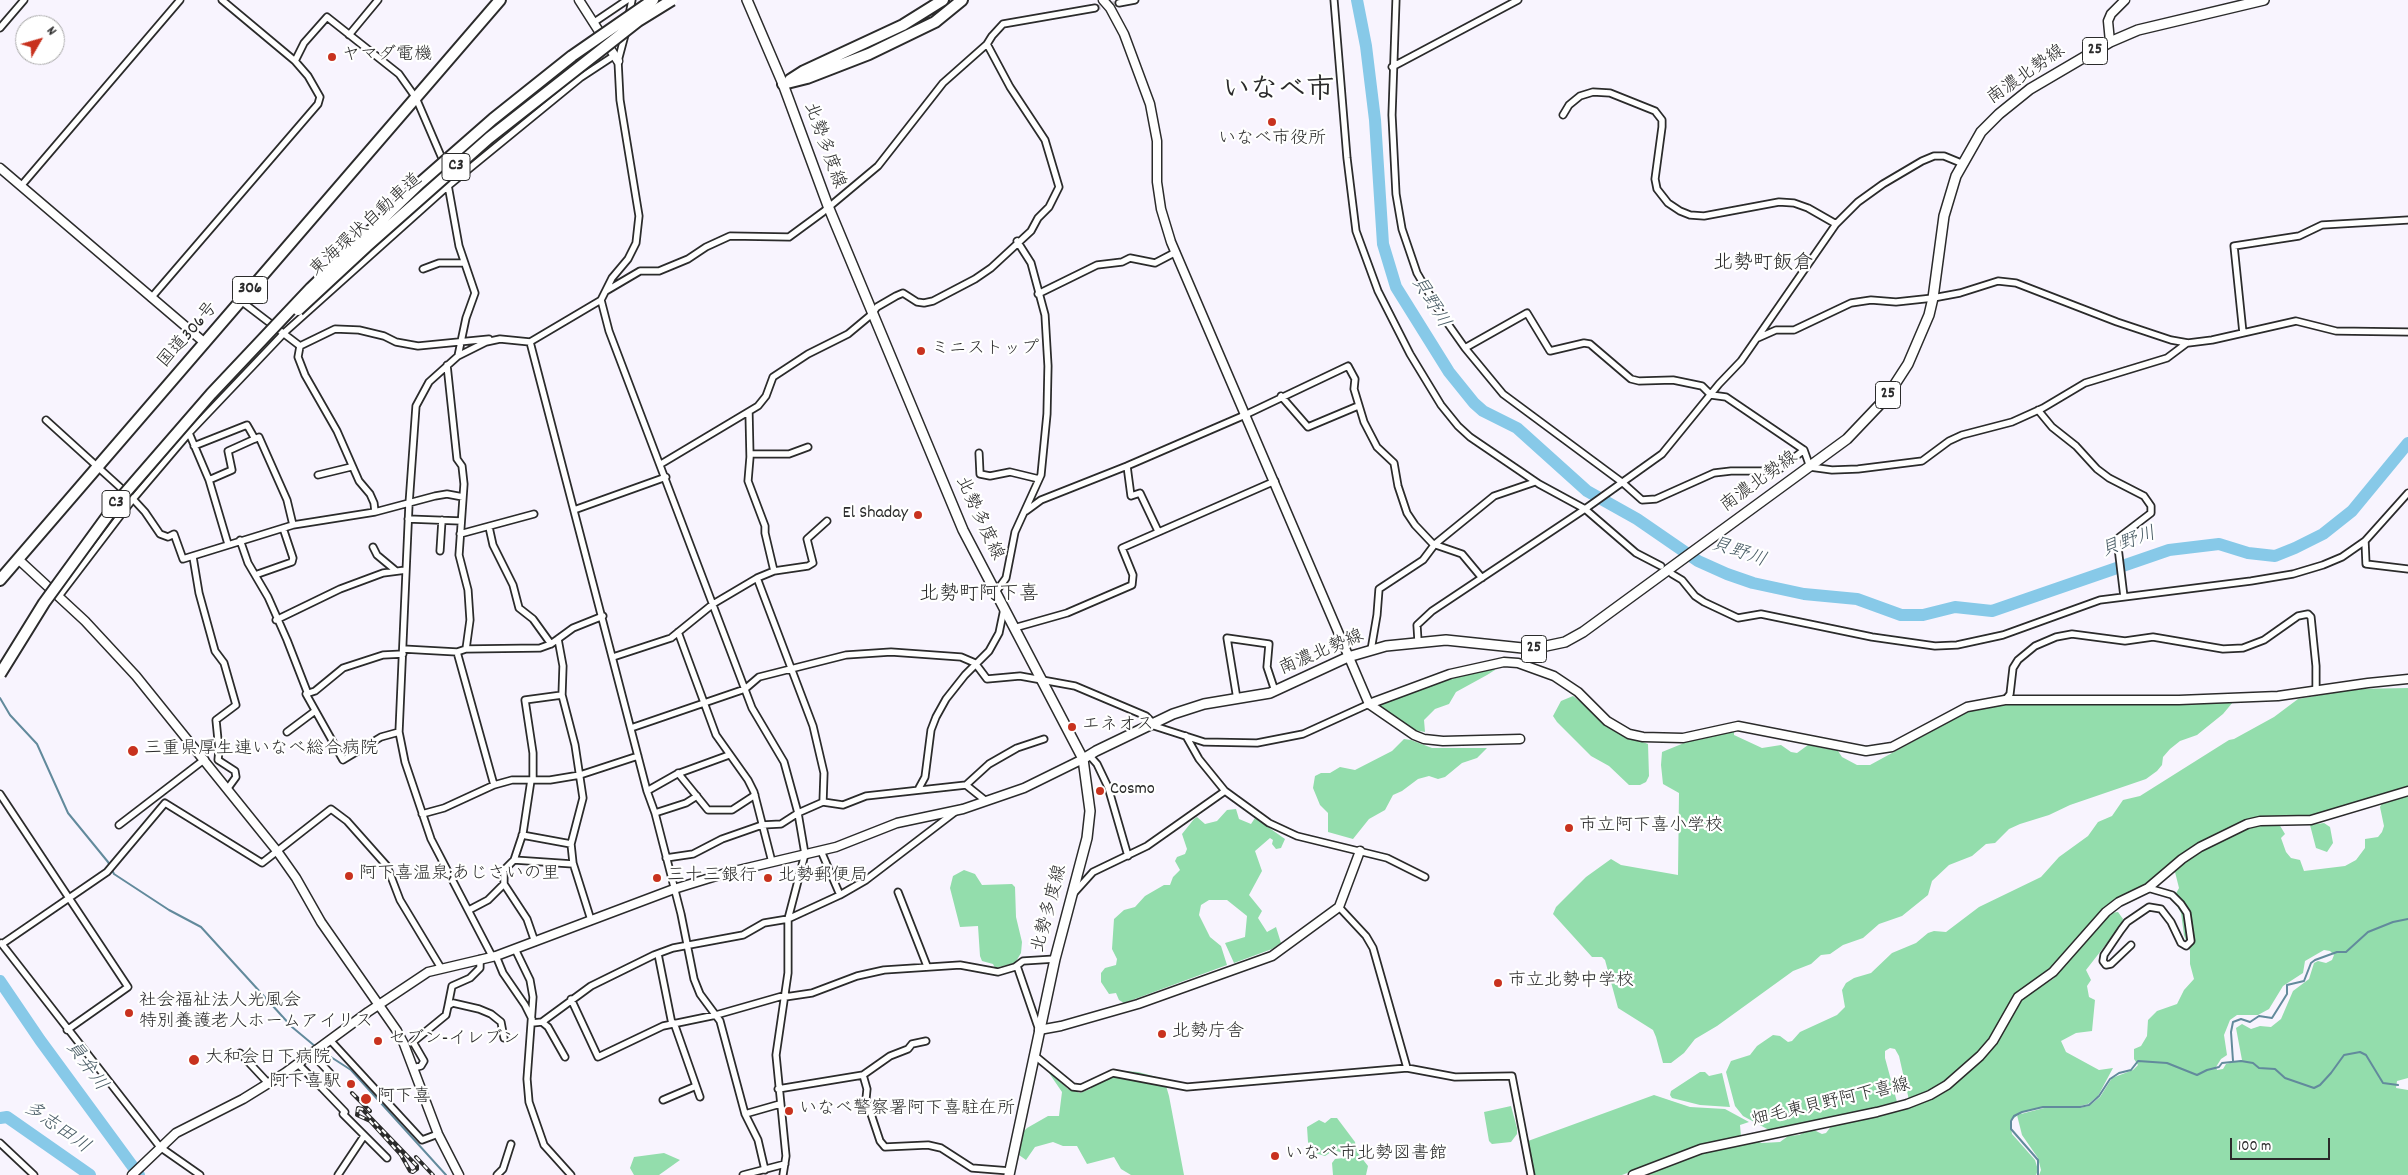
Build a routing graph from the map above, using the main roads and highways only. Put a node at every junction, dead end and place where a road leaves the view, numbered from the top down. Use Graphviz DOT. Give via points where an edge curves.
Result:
graph roads {
  1 [pos="500,0"];
  2 [pos="653,0"];
  3 [pos="672,0"];
  4 [pos="748,0"];
  5 [pos="942,0"];
  6 [pos="962,0"];
  7 [pos="2264,0"];
  8 [pos="783,84"];
  9 [pos="253,351"];
  10 [pos="0,580"];
  11 [pos="0,674"];
  12 [pos="1086,757"];
  13 [pos="1010,1173"];
  1 -- 10 [label="highway, 国道306号 / 306"];
  2 -- 9 [label="highway, 東海環状自動車道 / C3, bridge" via="609,28 533,87 420,183 311,288"];
  3 -- 9 [label="highway, 東海環状自動車道 / C3, bridge" via="616,38 489,138"];
  4 -- 8 [label="main road, 北勢多度線"];
  5 -- 8 [label="highway" via="903,25"];
  6 -- 8 [label="highway" via="934,22 877,50 807,78"];
  7 -- 12 [label="main road, 南濃北勢線 / 25" via="2138,30 2110,42 2014,100 1981,132 1961,163 1949,193 1933,298 1917,346 1886,398 1847,440 1673,570 1583,632 1554,645 1521,649 1461,640 1418,641 1371,650 1348,657 1275,691 1196,706 1151,724"];
  8 -- 12 [label="main road, 北勢多度線" via="828,206 963,530"];
  9 -- 11 [label="highway, 東海環状自動車道 / C3, bridge" via="205,400 118,500 44,602"];
  12 -- 13 [label="main road, 北勢多度線" via="1090,811 1086,838 1055,959"];
}
